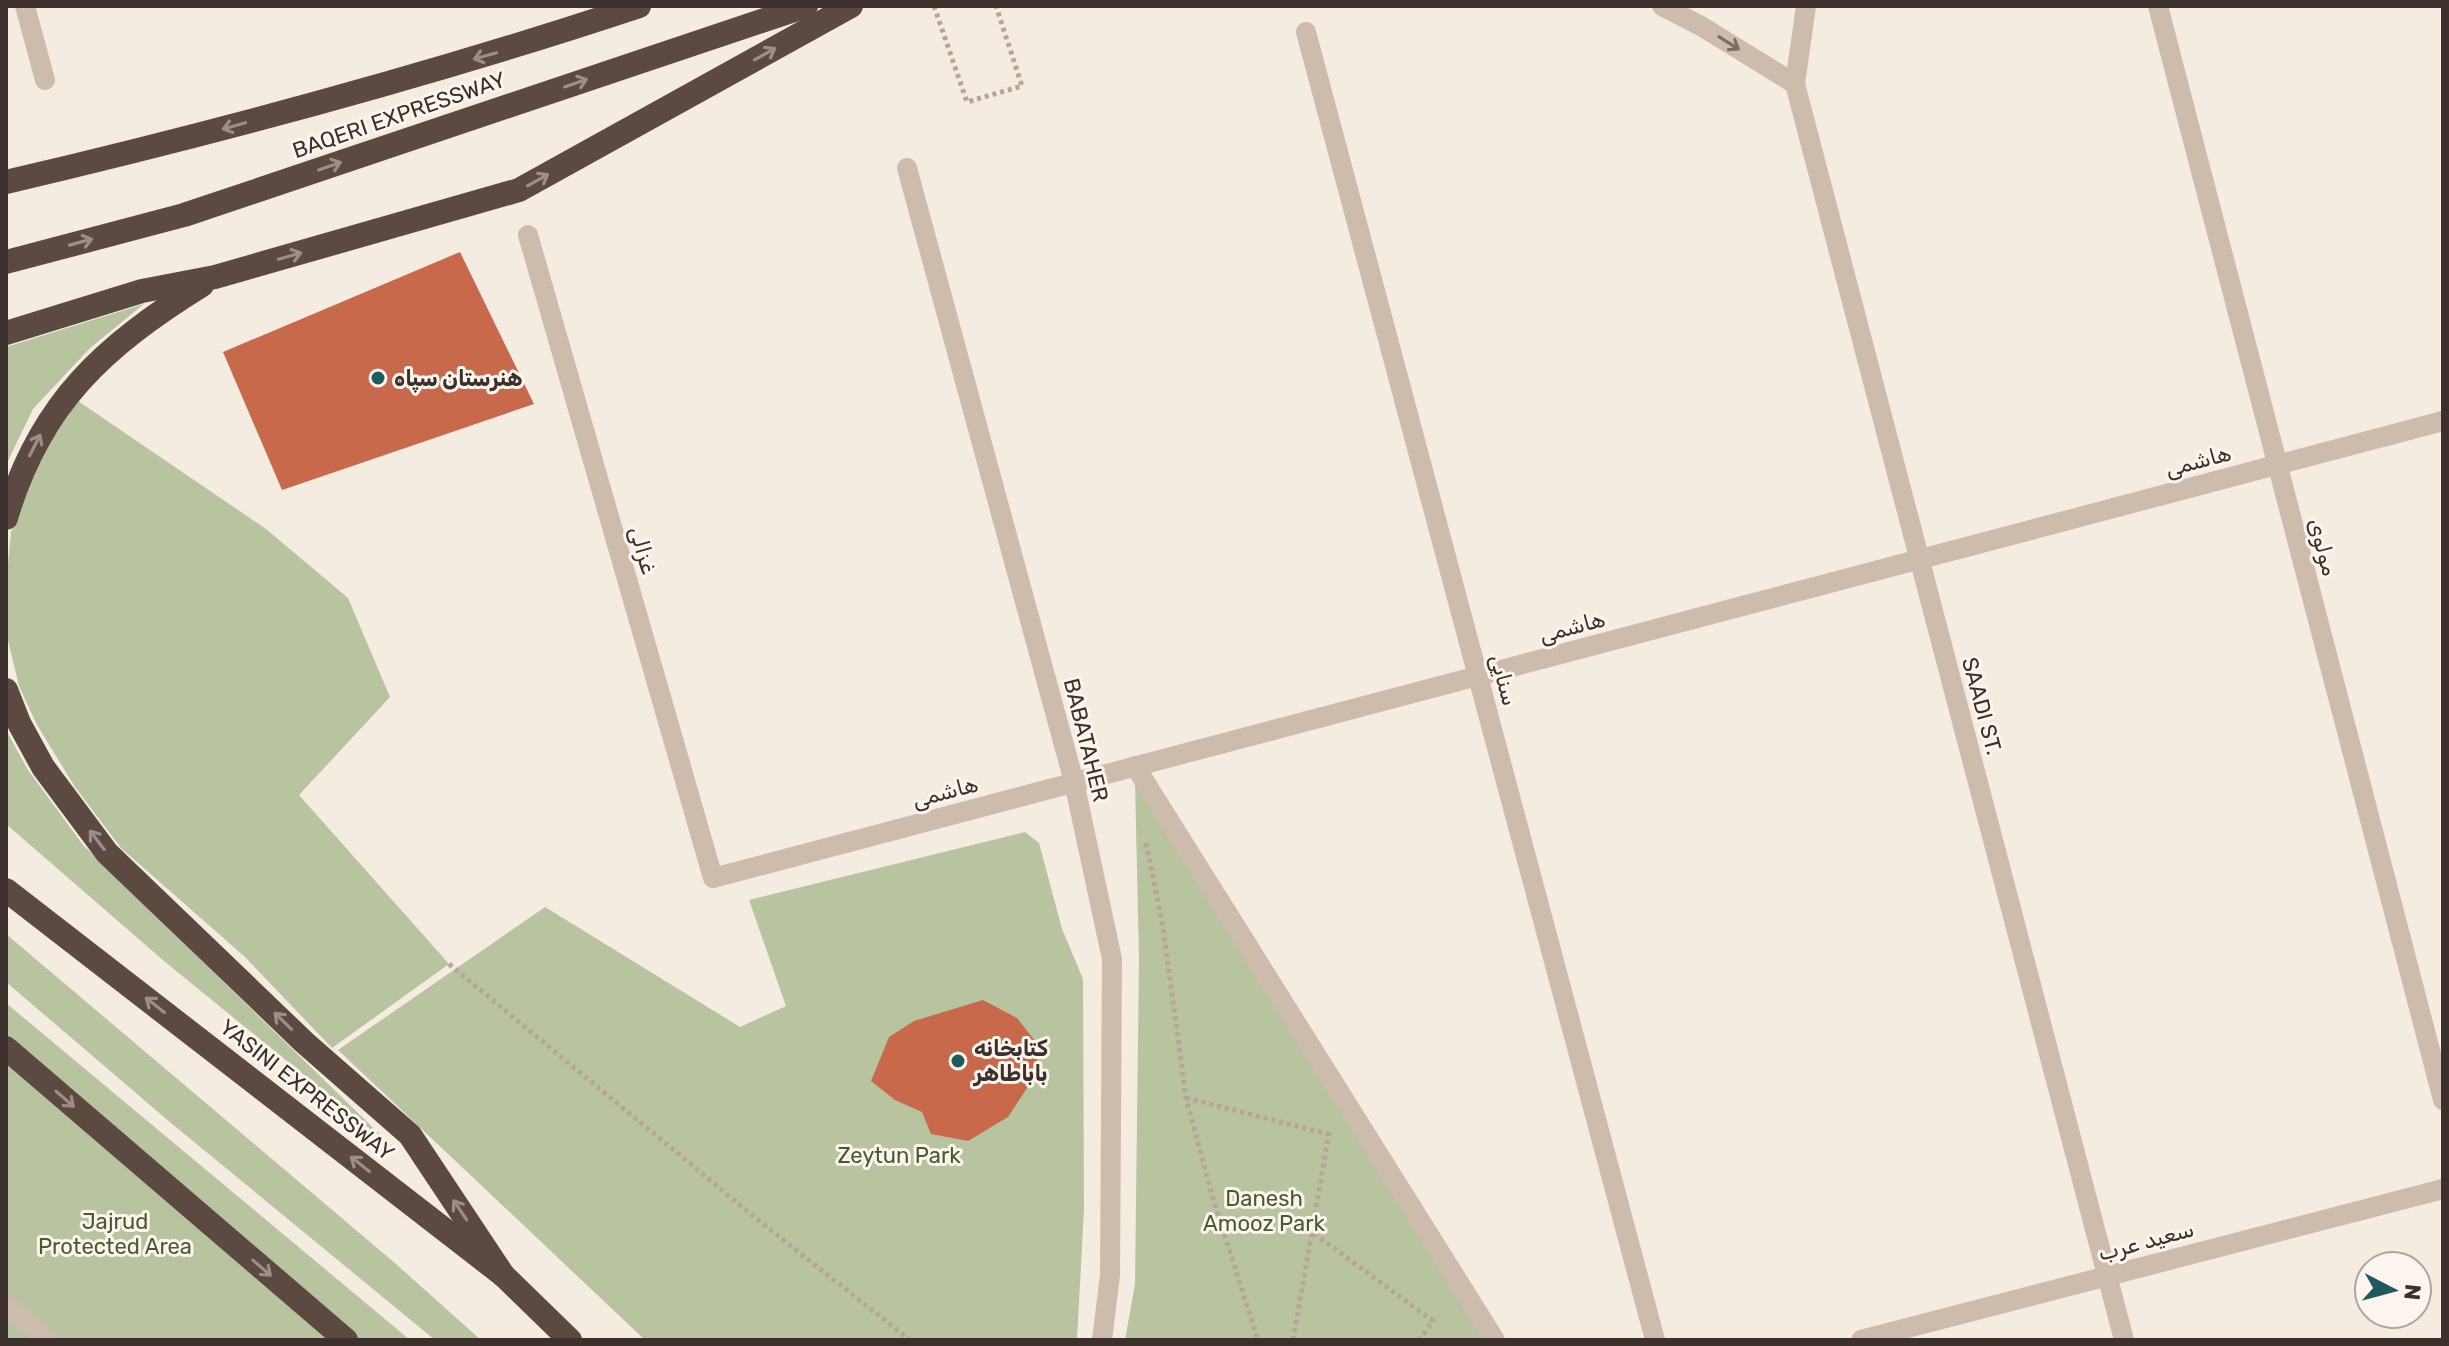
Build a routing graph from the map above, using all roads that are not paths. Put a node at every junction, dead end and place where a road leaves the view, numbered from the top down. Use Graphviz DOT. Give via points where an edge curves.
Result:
graph roads {
  1 [pos="25,6"];
  2 [pos="639,6"];
  3 [pos="806,6"];
  4 [pos="851,6"];
  5 [pos="1662,6"];
  6 [pos="1806,6"];
  7 [pos="2158,6"];
  8 [pos="1699,16"];
  9 [pos="1306,32"];
  10 [pos="45,80"];
  11 [pos="1795,84"];
  12 [pos="907,168"];
  13 [pos="6,182"];
  14 [pos="528,235"];
  15 [pos="6,262"];
  16 [pos="215,277"];
  17 [pos="6,333"];
  18 [pos="2443,421"];
  19 [pos="2277,465"];
  20 [pos="6,518"];
  21 [pos="1919,560"];
  22 [pos="1478,676"];
  23 [pos="6,690"];
  24 [pos="1135,766"];
  25 [pos="1074,782"];
  26 [pos="713,878"];
  27 [pos="6,890"];
  28 [pos="6,1048"];
  29 [pos="2443,1100"];
  30 [pos="2443,1189"];
  31 [pos="503,1275"];
  32 [pos="2107,1276"];
  33 [pos="6,1305"];
  34 [pos="48,1340"];
  35 [pos="346,1340"];
  36 [pos="570,1340"];
  37 [pos="1102,1340"];
  38 [pos="1495,1340"];
  39 [pos="1655,1340"];
  40 [pos="1861,1340"];
  41 [pos="2124,1340"];
  1 -- 10 [label="street"];
  2 -- 13 [label="highway, BAQERI EXPRESSWAY, one-way" via="504,51 228,128"];
  15 -- 3 [label="highway, BAQERI EXPRESSWAY, one-way" via="184,215"];
  16 -- 4 [label="highway, one-way" via="519,190"];
  5 -- 8 [label="street"];
  6 -- 11 [label="street"];
  7 -- 19 [label="street, مولوی"];
  8 -- 11 [label="street, one-way"];
  9 -- 22 [label="street, سنایی"];
  11 -- 21 [label="street, SAADI ST."];
  12 -- 25 [label="street, BABATAHER"];
  14 -- 26 [label="street, غزالی"];
  16 -- 17 [label="highway" via="142,291"];
  20 -- 16 [label="highway, one-way" via="17,481 66,394 152,316"];
  18 -- 19 [label="street, هاشمی"];
  19 -- 21 [label="street, هاشمی"];
  19 -- 29 [label="street, مولوی"];
  21 -- 22 [label="street, هاشمی"];
  21 -- 32 [label="street, SAADI ST."];
  22 -- 24 [label="street, هاشمی"];
  22 -- 39 [label="street, سنایی"];
  31 -- 23 [label="highway, one-way" via="410,1135 305,1043 107,853 43,767"];
  24 -- 25 [label="street, هاشمی"];
  24 -- 38 [label="street"];
  25 -- 26 [label="street, هاشمی"];
  25 -- 37 [label="street, BABATAHER" via="1112,959 1110,1275"];
  31 -- 27 [label="highway, YASINI EXPRESSWAY, one-way"];
  28 -- 35 [label="highway, one-way"];
  30 -- 32 [label="street, سعید عرب"];
  31 -- 36 [label="highway, YASINI EXPRESSWAY"];
  32 -- 40 [label="street, سعید عرب"];
  32 -- 41 [label="street, SAADI ST."];
  33 -- 34 [label="street"];
}
